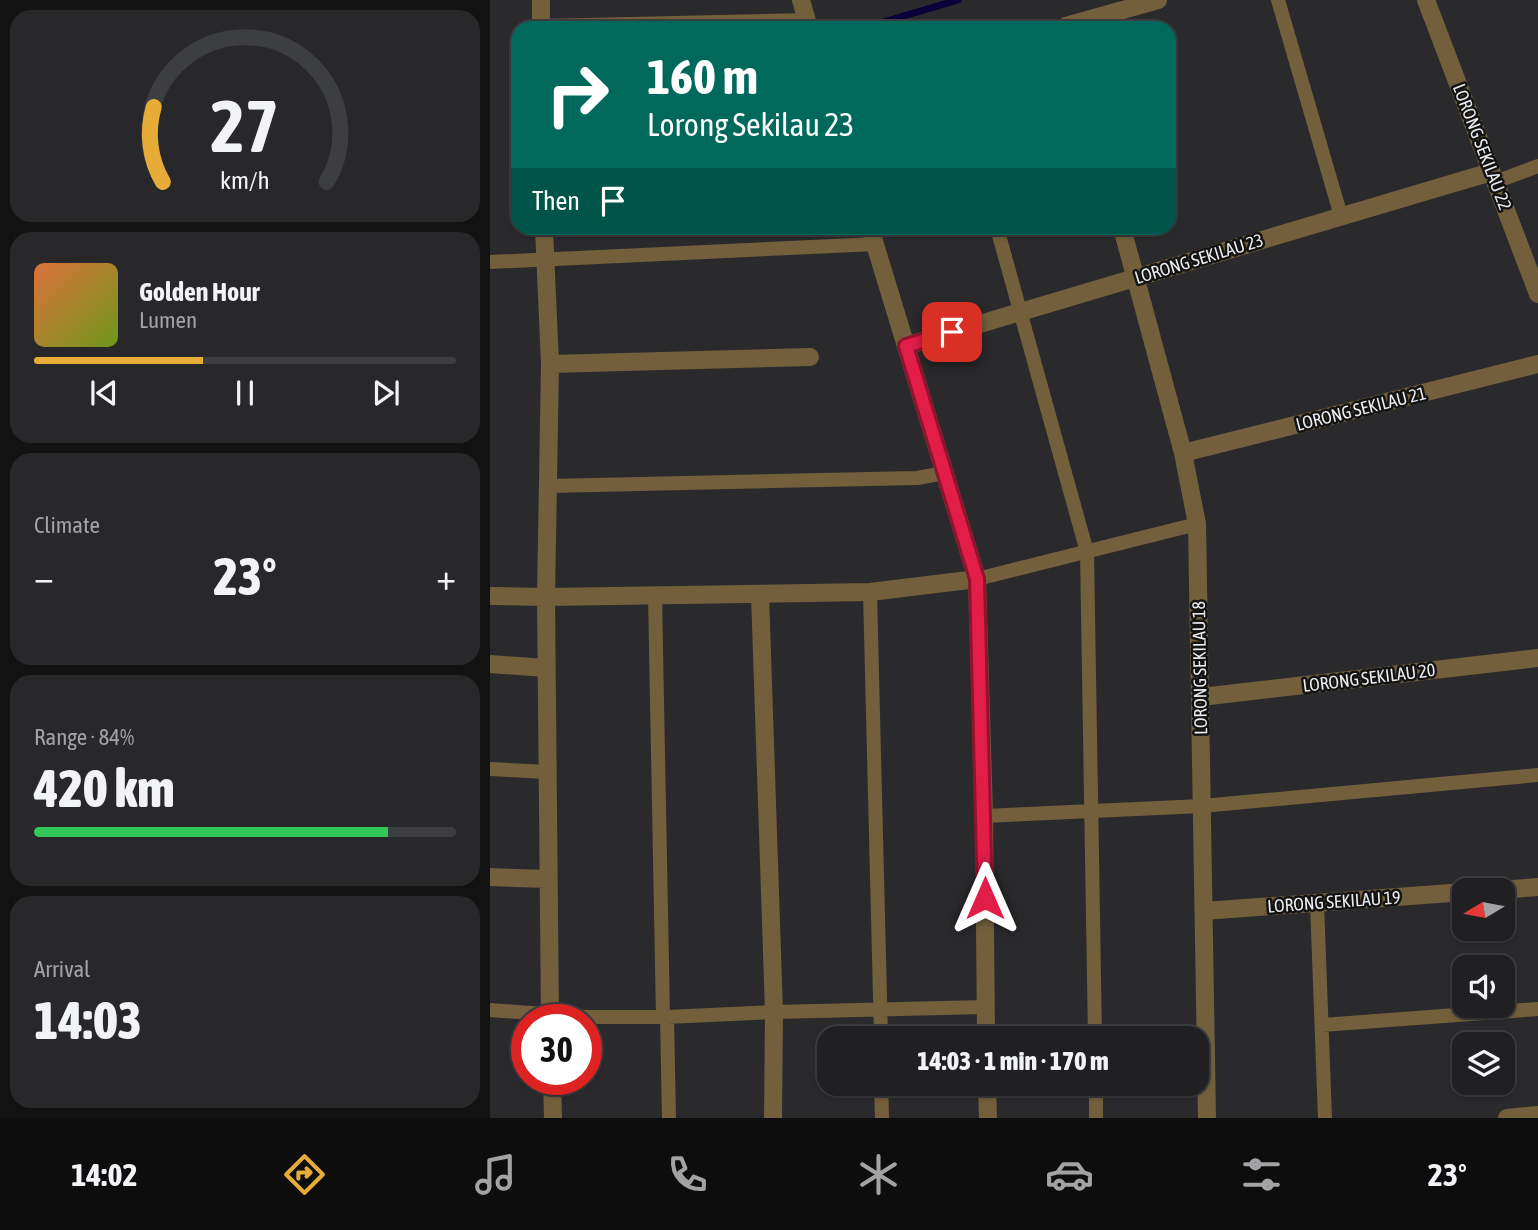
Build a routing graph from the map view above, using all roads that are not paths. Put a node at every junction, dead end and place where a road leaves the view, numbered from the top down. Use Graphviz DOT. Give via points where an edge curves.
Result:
graph roads {
  1 [pos="541,0"];
  2 [pos="1158,0"];
  3 [pos="1278,0"];
  4 [pos="1426,0"];
  5 [pos="804,1"];
  6 [pos="541,21"];
  7 [pos="807,21"];
  8 [pos="1085,21"];
  9 [pos="1538,166"];
  10 [pos="1493,177"];
  11 [pos="1341,216"];
  12 [pos="544,235"];
  13 [pos="999,235"];
  14 [pos="1124,235"];
  15 [pos="872,236"];
  16 [pos="544,258"];
  17 [pos="490,262"];
  18 [pos="1135,278"];
  19 [pos="1538,294"];
  20 [pos="1021,312"];
  21 [pos="906,346"];
  22 [pos="810,357"];
  23 [pos="550,364"];
  24 [pos="1538,364"];
  25 [pos="1184,453"];
  26 [pos="945,473"];
  27 [pos="550,486"];
  28 [pos="1198,524"];
  29 [pos="1087,552"];
  30 [pos="977,579"];
  31 [pos="870,592"];
  32 [pos="760,594"];
  33 [pos="655,595"];
  34 [pos="490,596"];
  35 [pos="546,597"];
  36 [pos="1538,658"];
  37 [pos="490,663"];
  38 [pos="546,668"];
  39 [pos="1200,697"];
  40 [pos="490,769"];
  41 [pos="548,772"];
  42 [pos="1538,775"];
  43 [pos="1202,806"];
  44 [pos="1091,811"];
  45 [pos="984,816"];
  46 [pos="490,877"];
  47 [pos="547,879"];
  48 [pos="1538,887"];
  49 [pos="1516,889"];
  50 [pos="1452,893"];
  51 [pos="1317,903"];
  52 [pos="1204,911"];
  53 [pos="550,1004"];
  54 [pos="985,1007"];
  55 [pos="1538,1009"];
  56 [pos="490,1010"];
  57 [pos="880,1010"];
  58 [pos="511,1012"];
  59 [pos="774,1012"];
  60 [pos="602,1017"];
  61 [pos="665,1017"];
  62 [pos="1322,1025"];
  63 [pos="881,1026"];
  64 [pos="986,1026"];
  65 [pos="1095,1026"];
  66 [pos="552,1095"];
  67 [pos="881,1096"];
  68 [pos="987,1096"];
  69 [pos="1096,1096"];
  70 [pos="1538,1115"];
  71 [pos="553,1118"];
  72 [pos="669,1118"];
  73 [pos="774,1118"];
  74 [pos="882,1118"];
  75 [pos="988,1118"];
  76 [pos="1096,1118"];
  77 [pos="1208,1118"];
  78 [pos="1325,1118"];
  79 [pos="1507,1118"];
  1 -- 6 [label="street"];
  2 -- 8 [label="street"];
  3 -- 11 [label="lane"];
  4 -- 10 [label="street, LORONG SEKILAU 22"];
  5 -- 7 [label="street"];
  9 -- 10 [label="lane"];
  10 -- 11 [label="street, LORONG SEKILAU 23"];
  10 -- 19 [label="street, LORONG SEKILAU 22"];
  11 -- 18 [label="street, LORONG SEKILAU 23"];
  12 -- 16 [label="street"];
  13 -- 20 [label="lane"];
  14 -- 18 [label="street, LORONG SEKILAU 18"];
  15 -- 16 [label="lane"];
  15 -- 21 [label="street"];
  16 -- 17 [label="lane"];
  16 -- 23 [label="street"];
  18 -- 20 [label="street, LORONG SEKILAU 23"];
  18 -- 25 [label="street, LORONG SEKILAU 18"];
  20 -- 21 [label="street, LORONG SEKILAU 23"];
  20 -- 29 [label="lane"];
  21 -- 26 [label="street"];
  22 -- 23 [label="street"];
  23 -- 27 [label="street"];
  24 -- 25 [label="street, LORONG SEKILAU 21"];
  25 -- 28 [label="street, LORONG SEKILAU 18"];
  26 -- 27 [label="lane" via="917,478"];
  26 -- 30 [label="street"];
  27 -- 35 [label="street"];
  28 -- 29 [label="lane"];
  28 -- 39 [label="street, LORONG SEKILAU 18"];
  29 -- 30 [label="lane"];
  29 -- 44 [label="lane"];
  30 -- 31 [label="street"];
  30 -- 45 [label="street"];
  31 -- 32 [label="street"];
  31 -- 57 [label="lane"];
  32 -- 33 [label="street"];
  32 -- 59 [label="street"];
  33 -- 35 [label="street"];
  33 -- 61 [label="lane"];
  34 -- 35 [label="street"];
  35 -- 38 [label="street"];
  36 -- 39 [label="street, LORONG SEKILAU 20"];
  37 -- 38 [label="street"];
  38 -- 41 [label="street"];
  39 -- 43 [label="street, LORONG SEKILAU 18"];
  40 -- 41 [label="lane"];
  41 -- 47 [label="street"];
  42 -- 43 [label="lane"];
  43 -- 44 [label="lane"];
  43 -- 52 [label="street, LORONG SEKILAU 18"];
  44 -- 45 [label="lane"];
  44 -- 65 [label="lane"];
  45 -- 54 [label="street"];
  46 -- 47 [label="street"];
  47 -- 53 [label="street"];
  48 -- 49 [label="street"];
  50 -- 51 [label="street, LORONG SEKILAU 19"];
  51 -- 52 [label="street, LORONG SEKILAU 19"];
  51 -- 62 [label="lane"];
  52 -- 77 [label="street, LORONG SEKILAU 18"];
  54 -- 57 [label="lane"];
  54 -- 64 [label="street"];
  55 -- 62 [label="lane"];
  56 -- 58 [label="lane"];
  57 -- 59 [label="lane"];
  57 -- 63 [label="lane"];
  59 -- 61 [label="lane"];
  59 -- 73 [label="street"];
  60 -- 61 [label="lane"];
  61 -- 72 [label="lane"];
  62 -- 78 [label="lane"];
  66 -- 71 [label="street"];
  67 -- 74 [label="lane"];
  68 -- 75 [label="street"];
  69 -- 76 [label="lane"];
  70 -- 79 [label="street"];
}
